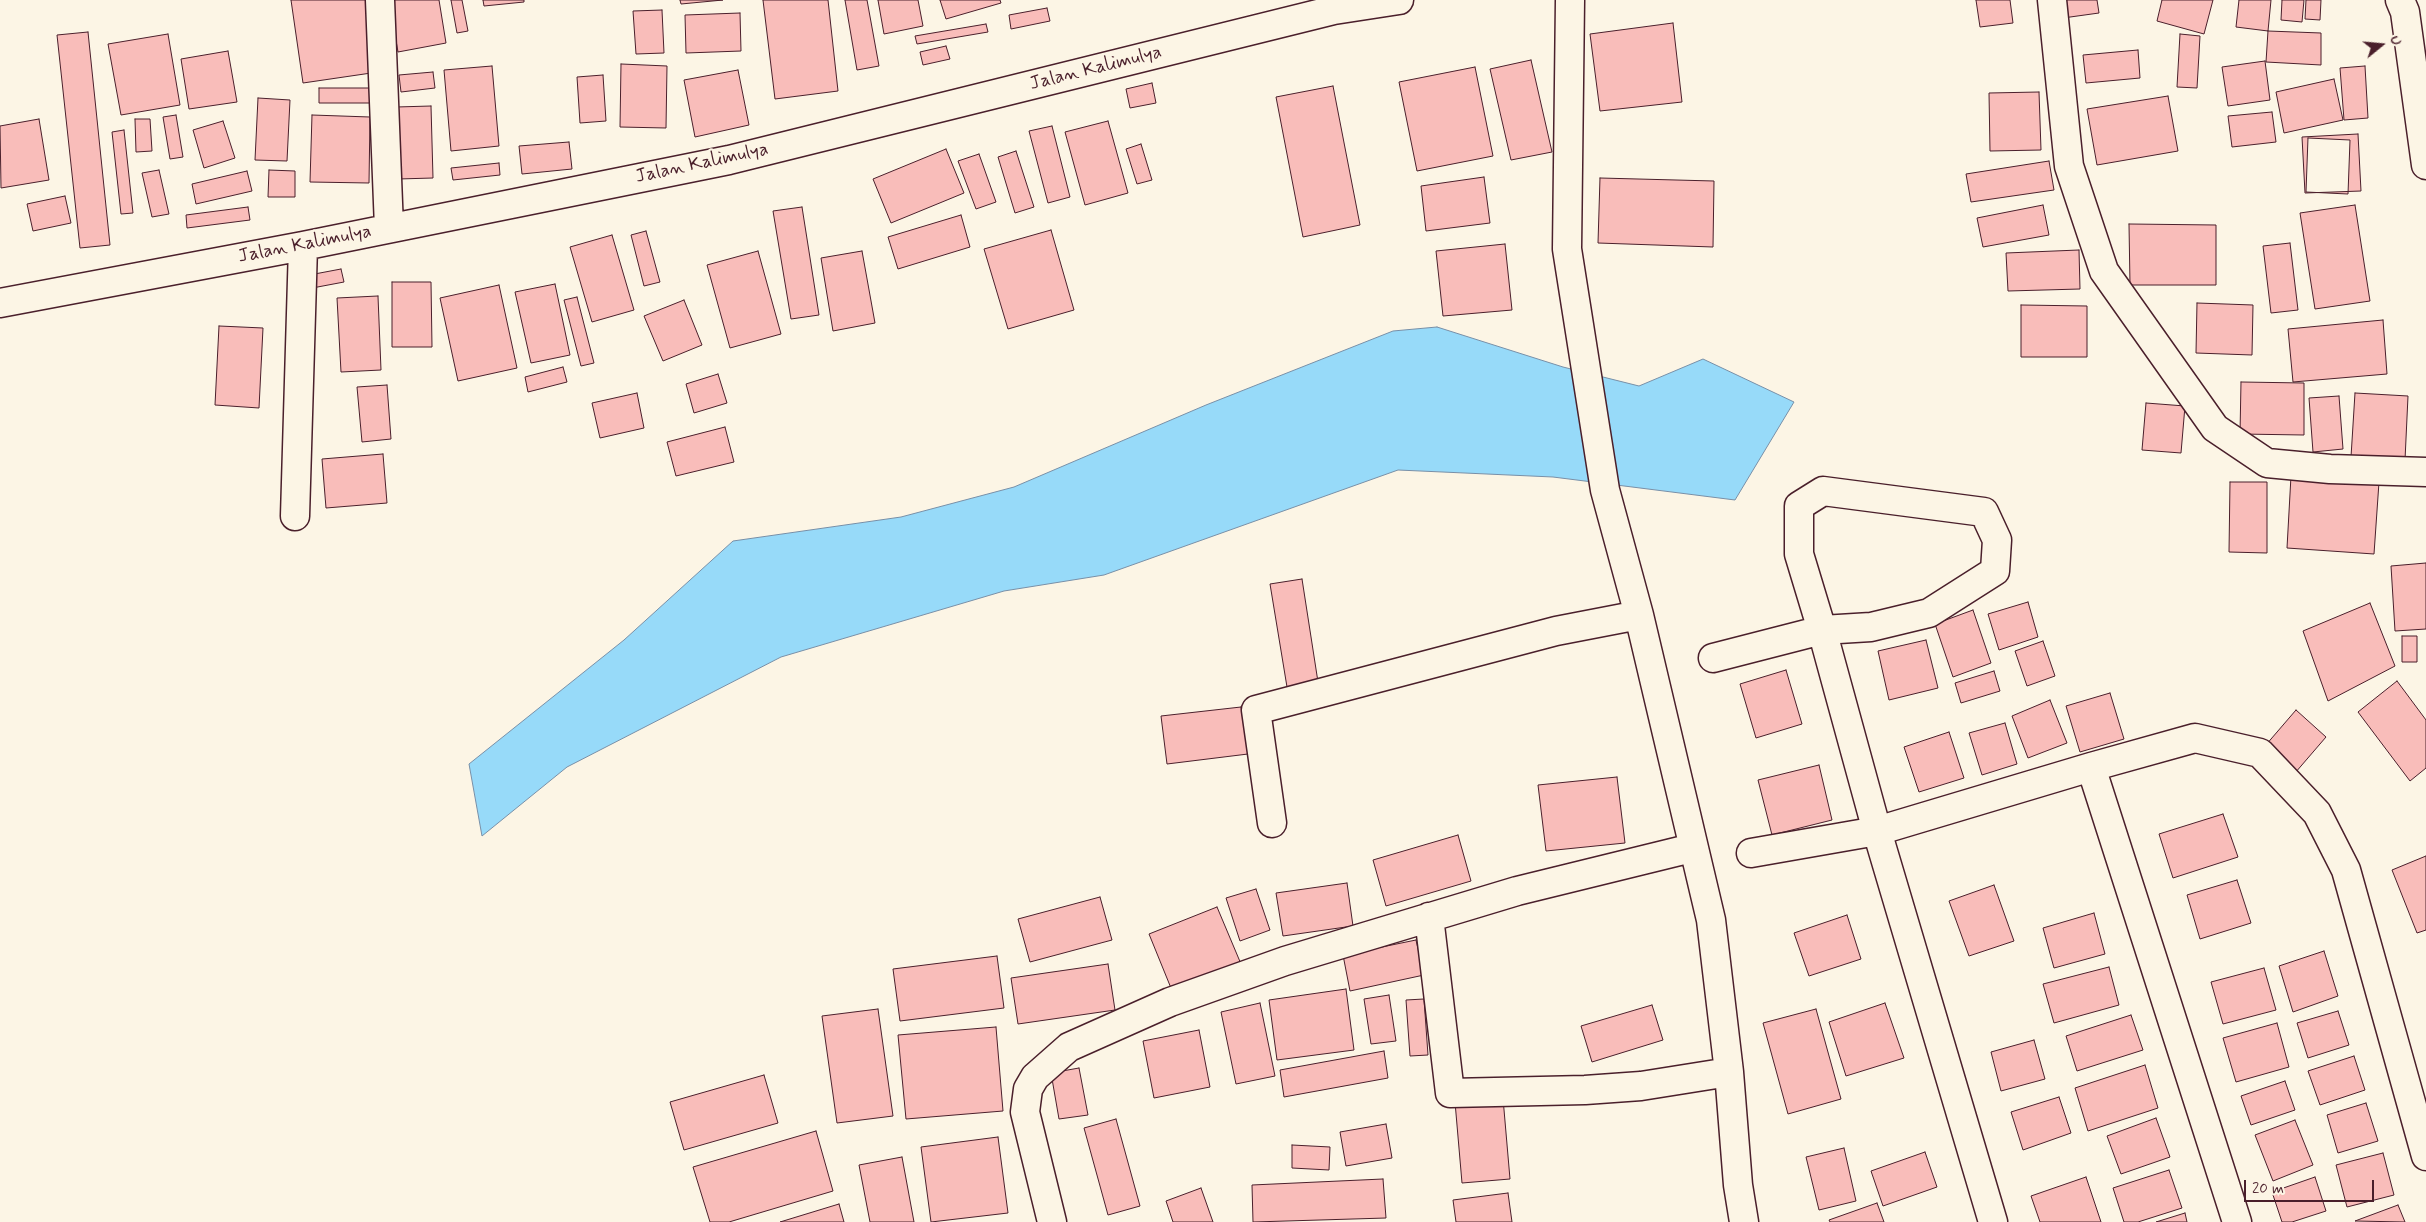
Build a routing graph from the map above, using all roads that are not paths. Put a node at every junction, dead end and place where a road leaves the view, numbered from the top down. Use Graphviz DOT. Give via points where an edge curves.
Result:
graph roads {
  1 [pos="380,0"];
  2 [pos="1399,0"];
  3 [pos="1570,0"];
  4 [pos="2052,0"];
  5 [pos="2410,12"];
  6 [pos="2426,165"];
  7 [pos="389,228"];
  8 [pos="303,246"];
  9 [pos="0,303"];
  10 [pos="2426,472"];
  11 [pos="295,516"];
  12 [pos="1639,615"];
  13 [pos="1822,630"];
  14 [pos="1713,658"];
  15 [pos="2091,767"];
  16 [pos="1272,823"];
  17 [pos="1877,831"];
  18 [pos="1692,848"];
  19 [pos="1751,853"];
  20 [pos="1429,917"];
  21 [pos="1729,1072"];
  22 [pos="2426,1156"];
  23 [pos="1052,1222"];
  24 [pos="1744,1222"];
  25 [pos="1993,1222"];
  26 [pos="2237,1222"];
  1 -- 7 [label="street"];
  2 -- 7 [label="street, Jalan Kalimulya" via="1334,10 729,160"];
  3 -- 12 [label="street" via="1568,249 1605,490"];
  4 -- 10 [label="street" via="2070,166 2104,271 2215,428 2267,464"];
  5 -- 6 [label="street"];
  7 -- 8 [label="street, Jalan Kalimulya"];
  8 -- 9 [label="street, Jalan Kalimulya"];
  8 -- 11 [label="street"];
  12 -- 16 [label="street" via="1556,631 1256,710"];
  12 -- 18 [label="street"];
  13 -- 13 [label="street" via="1799,554 1799,506 1823,491 1984,512 1997,540 1995,571 1929,613 1872,627"];
  13 -- 14 [label="street"];
  13 -- 17 [label="street"];
  15 -- 17 [label="street"];
  15 -- 22 [label="street" via="2195,738 2260,753 2316,813 2346,870"];
  15 -- 26 [label="street"];
  17 -- 19 [label="street"];
  17 -- 25 [label="street"];
  18 -- 20 [label="street" via="1517,890"];
  18 -- 21 [label="street" via="1710,920"];
  20 -- 21 [label="street" via="1450,1093 1641,1086"];
  20 -- 23 [label="street" via="1170,1002 1069,1048 1035,1077 1028,1089 1025,1112"];
  21 -- 24 [label="street"];
}
